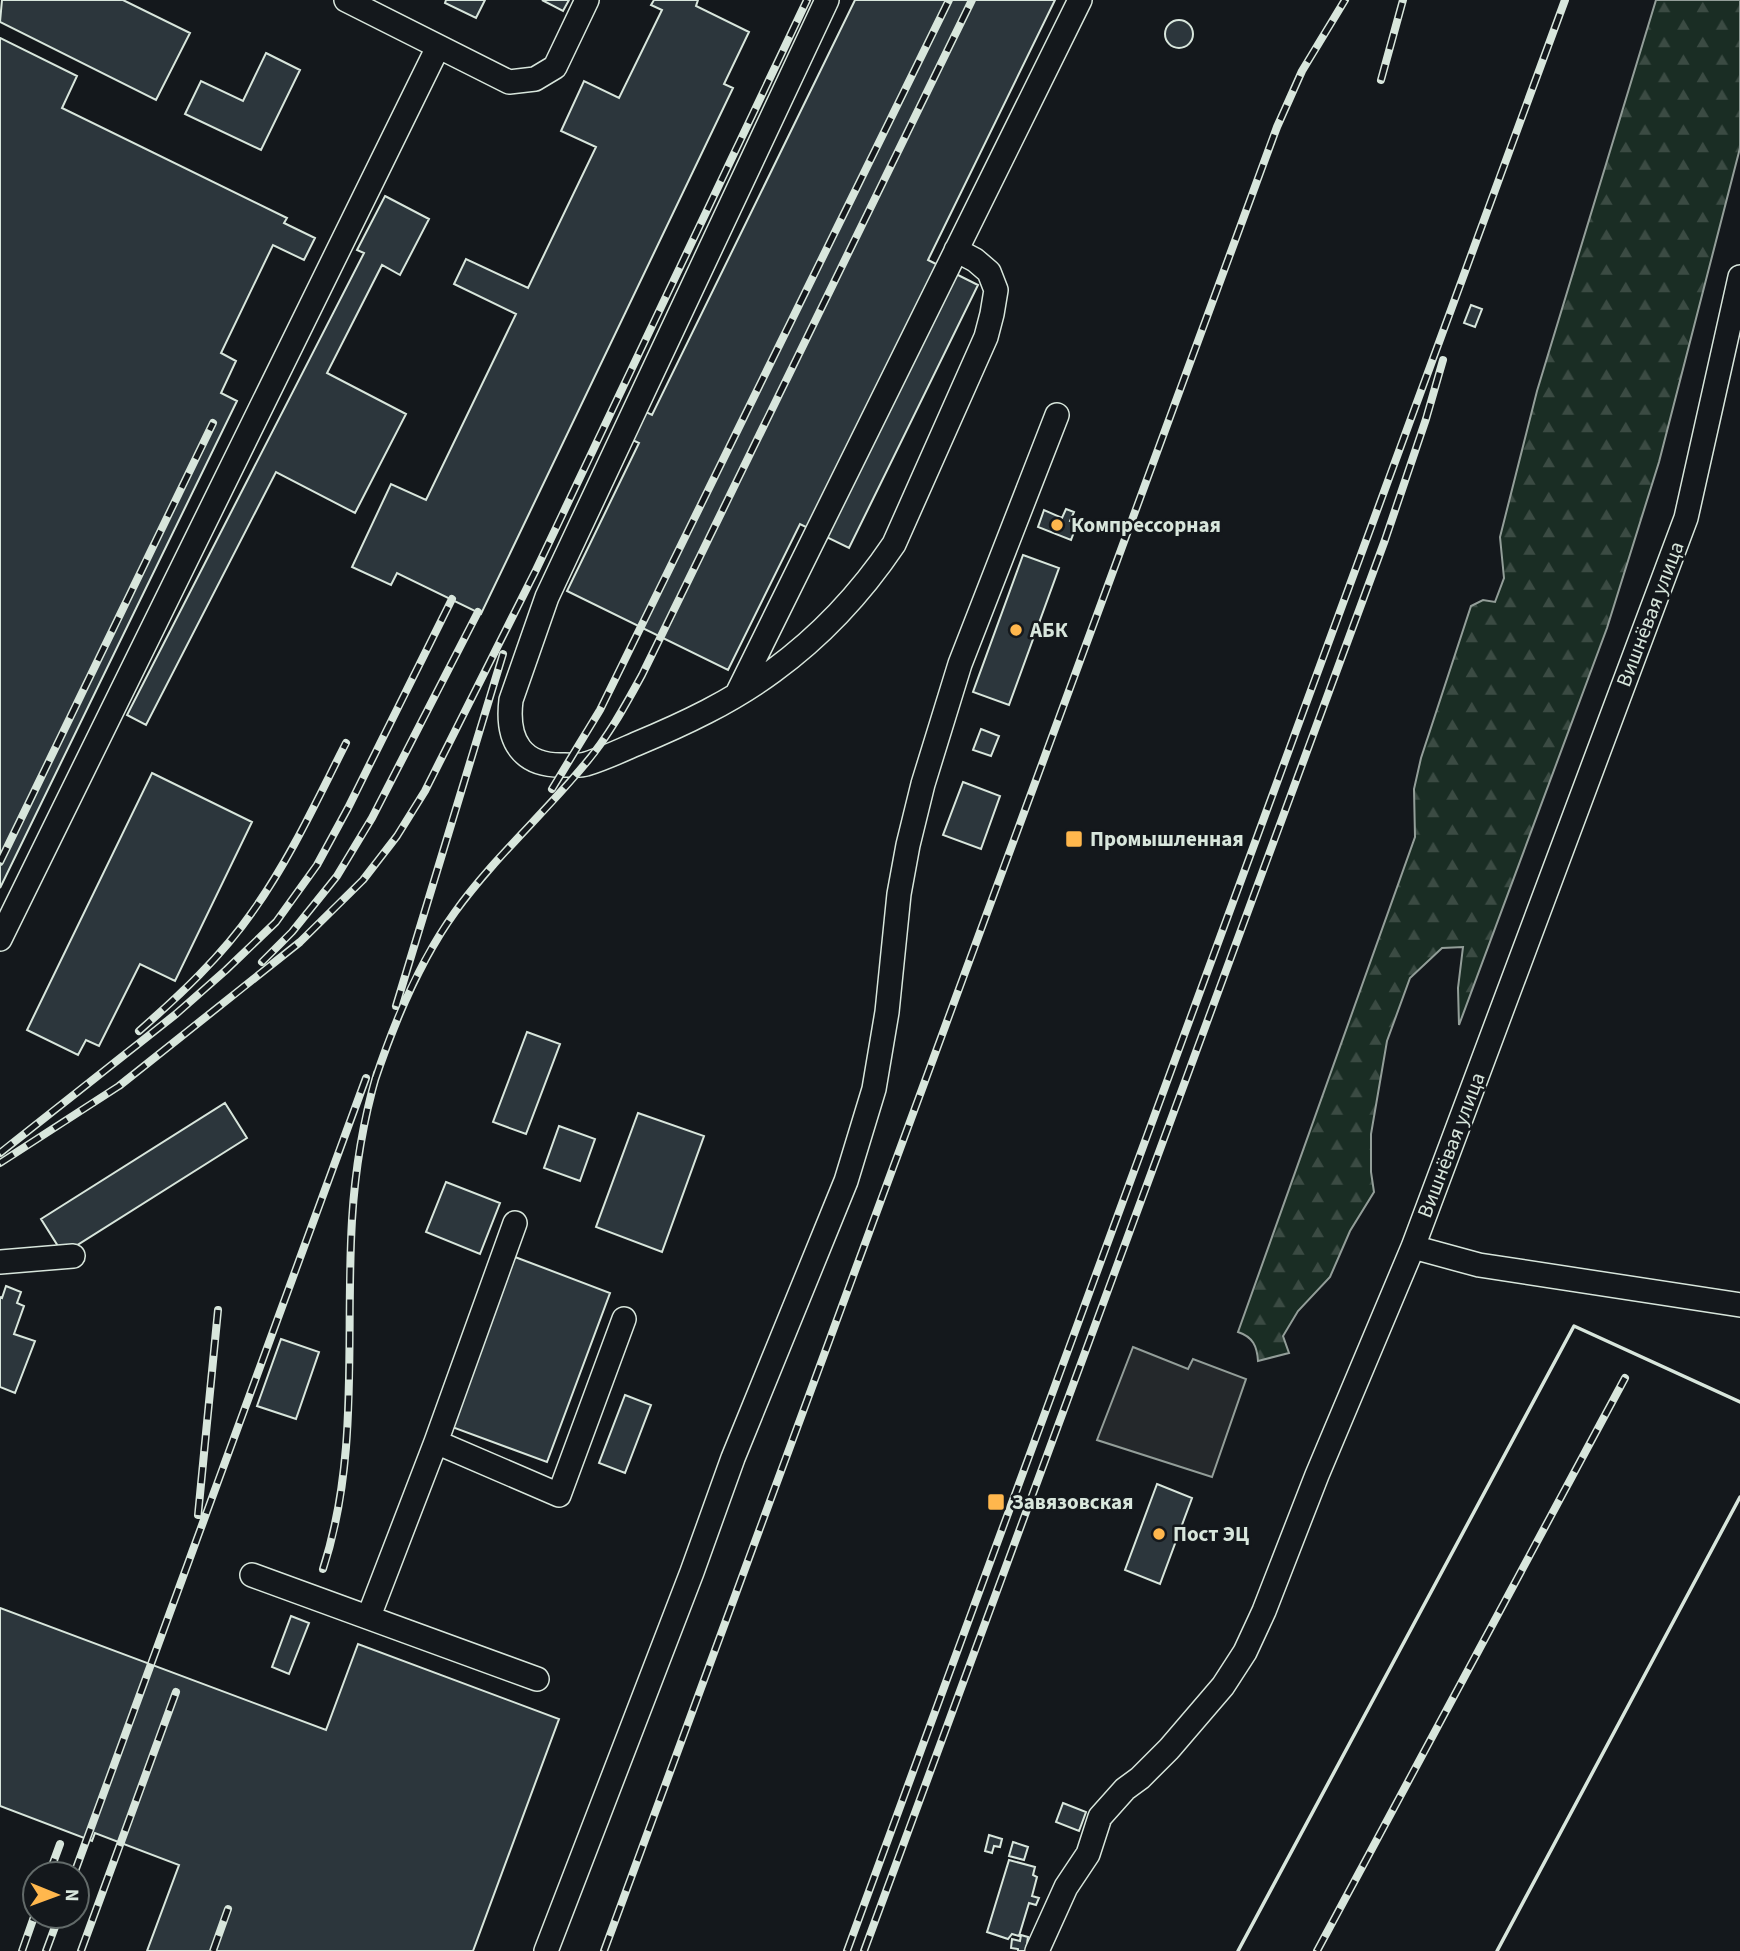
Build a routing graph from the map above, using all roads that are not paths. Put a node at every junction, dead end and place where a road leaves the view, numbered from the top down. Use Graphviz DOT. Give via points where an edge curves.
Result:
graph roads {
  1 [pos="345,0"];
  2 [pos="587,0"];
  3 [pos="827,0"];
  4 [pos="1080,0"];
  5 [pos="438,47"];
  6 [pos="956,250"];
  7 [pos="1740,277"];
  8 [pos="1057,415"];
  9 [pos="736,695"];
  10 [pos="0,939"];
  11 [pos="515,1223"];
  12 [pos="1413,1247"];
  13 [pos="73,1256"];
  14 [pos="0,1262"];
  15 [pos="1740,1305"];
  16 [pos="624,1319"];
  17 [pos="436,1442"];
  18 [pos="251,1575"];
  19 [pos="369,1616"];
  20 [pos="537,1679"];
  21 [pos="545,1951"];
  22 [pos="1037,1951"];
  1 -- 5 [label="street"];
  2 -- 5 [label="street" via="555,67 535,79 509,82"];
  3 -- 9 [label="street" via="547,597 509,716 516,742 530,759 551,766 585,765 688,723"];
  4 -- 6 [label="street"];
  5 -- 10 [label="street"];
  6 -- 9 [label="street"];
  6 -- 9 [label="street" via="989,272 996,289 992,314 894,544 838,615 773,671"];
  7 -- 12 [label="street, Вишнёвая улица" via="1686,518"];
  8 -- 21 [label="street" via="960,664 923,784 899,894 879,1068 846,1181 742,1436"];
  11 -- 17 [label="street"];
  12 -- 15 [label="street" via="1479,1265"];
  12 -- 22 [label="street, Вишнёвая улица" via="1245,1652 1223,1686 1169,1749 1100,1817 1088,1854 1066,1887"];
  13 -- 14 [label="street"];
  16 -- 17 [label="street" via="559,1495"];
  17 -- 19 [label="street"];
  18 -- 19 [label="street"];
  19 -- 20 [label="street"];
}
